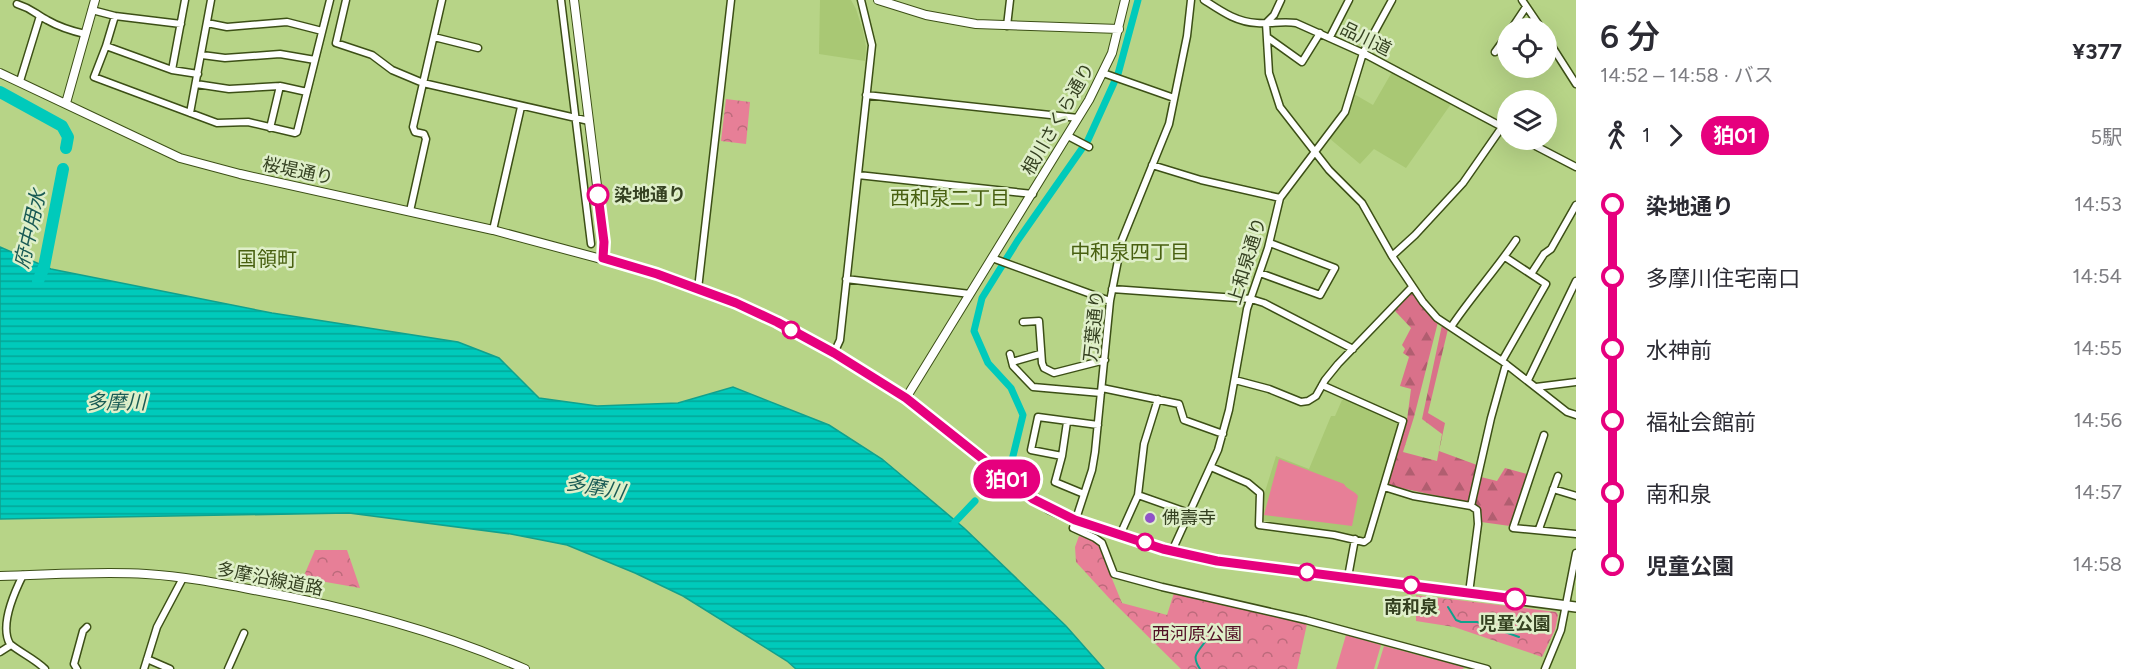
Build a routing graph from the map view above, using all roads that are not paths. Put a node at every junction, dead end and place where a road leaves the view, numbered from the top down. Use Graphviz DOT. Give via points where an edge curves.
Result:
graph roads {
  1 [pos="95,0"];
  2 [pos="185,0"];
  3 [pos="212,0"];
  4 [pos="330,0"];
  5 [pos="346,0"];
  6 [pos="442,0"];
  7 [pos="561,0"];
  8 [pos="574,0"];
  9 [pos="731,0"];
  10 [pos="861,0"];
  11 [pos="878,0"];
  12 [pos="1010,0"];
  13 [pos="1125,0"];
  14 [pos="1191,0"];
  15 [pos="1204,0"];
  16 [pos="1281,0"];
  17 [pos="1349,0"];
  18 [pos="1392,0"];
  19 [pos="1522,0"];
  20 [pos="17,4"];
  21 [pos="1526,7"];
  22 [pos="92,10"];
  23 [pos="40,15"];
  24 [pos="115,16"];
  25 [pos="1519,18"];
  26 [pos="1534,18"];
  27 [pos="207,23"];
  28 [pos="1266,23"];
  29 [pos="181,24"];
  30 [pos="1007,26"];
  31 [pos="1119,29"];
  32 [pos="322,30"];
  33 [pos="1320,33"];
  34 [pos="85,34"];
  35 [pos="434,37"];
  36 [pos="1267,37"];
  37 [pos="1330,37"];
  38 [pos="106,46"];
  39 [pos="478,48"];
  40 [pos="1497,49"];
  41 [pos="1495,52"];
  42 [pos="1363,53"];
  43 [pos="202,54"];
  44 [pos="1557,54"];
  45 [pos="315,60"];
  46 [pos="172,70"];
  47 [pos="0,73"];
  48 [pos="1103,73"];
  49 [pos="198,74"];
  50 [pos="20,81"];
  51 [pos="423,83"];
  52 [pos="196,84"];
  53 [pos="1576,84"];
  54 [pos="280,86"];
  55 [pos="307,92"];
  56 [pos="866,95"];
  57 [pos="1174,98"];
  58 [pos="66,103"];
  59 [pos="521,107"];
  60 [pos="190,113"];
  61 [pos="1078,118"];
  62 [pos="575,119"];
  63 [pos="589,121"];
  64 [pos="1497,125"];
  65 [pos="270,128"];
  66 [pos="1068,135"];
  67 [pos="1497,139"];
  68 [pos="1089,147"];
  69 [pos="1543,150"];
  70 [pos="1314,152"];
  71 [pos="1152,165"];
  72 [pos="1576,167"];
  73 [pos="858,175"];
  74 [pos="1033,194"];
  75 [pos="1280,198"];
  76 [pos="1576,205"];
  77 [pos="410,211"];
  78 [pos="493,230"];
  79 [pos="1516,240"];
  80 [pos="1270,243"];
  81 [pos="591,244"];
  82 [pos="1392,256"];
  83 [pos="1505,256"];
  84 [pos="603,258"];
  85 [pos="996,260"];
  86 [pos="1260,273"];
  87 [pos="1531,274"];
  88 [pos="846,279"];
  89 [pos="1576,281"];
  90 [pos="1412,287"];
  91 [pos="698,289"];
  92 [pos="1112,289"];
  93 [pos="970,294"];
  94 [pos="1573,295"];
  95 [pos="1251,299"];
  96 [pos="1110,301"];
  97 [pos="1023,322"];
  98 [pos="1450,327"];
  99 [pos="1353,349"];
  100 [pos="834,353"];
  101 [pos="1010,354"];
  102 [pos="1040,354"];
  103 [pos="1105,360"];
  104 [pos="1012,362"];
  105 [pos="1504,363"];
  106 [pos="1235,380"];
  107 [pos="1528,381"];
  108 [pos="1576,382"];
  109 [pos="1322,385"];
  110 [pos="1536,387"];
  111 [pos="1102,391"];
  112 [pos="906,398"];
  113 [pos="1158,399"];
  114 [pos="1576,415"];
  115 [pos="1067,422"];
  116 [pos="1098,425"];
  117 [pos="1223,434"];
  118 [pos="1544,435"];
  119 [pos="1062,456"];
  120 [pos="1211,467"];
  121 [pos="1557,476"];
  122 [pos="1384,487"];
  123 [pos="1553,489"];
  124 [pos="1084,494"];
  125 [pos="1138,495"];
  126 [pos="1576,496"];
  127 [pos="1471,506"];
  128 [pos="1189,513"];
  129 [pos="1075,520"];
  130 [pos="1539,530"];
  131 [pos="1120,534"];
  132 [pos="1576,534"];
  133 [pos="1355,539"];
  134 [pos="1172,551"];
  135 [pos="1576,553"];
  136 [pos="22,575"];
  137 [pos="0,576"];
  138 [pos="1348,577"];
  139 [pos="183,578"];
  140 [pos="1469,593"];
  141 [pos="1572,606"];
  142 [pos="87,627"];
  143 [pos="244,633"];
  144 [pos="11,645"];
  145 [pos="0,652"];
  146 [pos="147,659"];
  147 [pos="45,669"];
  148 [pos="76,669"];
  149 [pos="144,669"];
  150 [pos="170,669"];
  151 [pos="228,669"];
  152 [pos="525,669"];
  153 [pos="1487,669"];
  154 [pos="1545,669"];
  1 -- 22 [label="street"];
  2 -- 29 [label="street"];
  3 -- 27 [label="street"];
  4 -- 32 [label="street"];
  5 -- 51 [label="street" via="336,43 372,55 392,70"];
  6 -- 35 [label="street"];
  7 -- 62 [label="street"];
  8 -- 63 [label="street"];
  9 -- 91 [label="street"];
  10 -- 56 [label="street" via="872,45"];
  11 -- 30 [label="street" via="949,20"];
  12 -- 30 [label="street"];
  13 -- 31 [label="street, 根川さくら通り"];
  14 -- 57 [label="street, 万葉通り"];
  15 -- 28 [label="street, 品川道" via="1238,20"];
  16 -- 28 [label="street"];
  17 -- 37 [label="street"];
  18 -- 42 [label="street, 上和泉通り"];
  19 -- 21 [label="street"];
  20 -- 23 [label="street"];
  21 -- 25 [label="street"];
  21 -- 26 [label="street"];
  22 -- 24 [label="street"];
  22 -- 34 [label="street"];
  23 -- 34 [label="street" via="63,28"];
  23 -- 50 [label="street"];
  24 -- 29 [label="street"];
  24 -- 38 [label="street"];
  27 -- 32 [label="street" via="227,27 287,22"];
  27 -- 43 [label="street"];
  28 -- 33 [label="street, 品川道" via="1296,23"];
  28 -- 36 [label="street"];
  29 -- 46 [label="street"];
  30 -- 31 [label="street"];
  31 -- 48 [label="street, 根川さくら通り"];
  32 -- 45 [label="street"];
  33 -- 36 [label="street" via="1302,62"];
  33 -- 37 [label="street, 品川道"];
  34 -- 58 [label="street"];
  35 -- 39 [label="street"];
  35 -- 51 [label="street"];
  36 -- 70 [label="street" via="1269,73 1280,107"];
  37 -- 42 [label="street, 品川道"];
  38 -- 46 [label="street"];
  38 -- 60 [label="street" via="94,77"];
  40 -- 41 [label="street"];
  42 -- 64 [label="street, 品川道"];
  42 -- 70 [label="street, 上和泉通り" via="1345,112"];
  43 -- 45 [label="street" via="225,58 280,54"];
  43 -- 49 [label="street"];
  44 -- 53 [label="street"];
  45 -- 55 [label="street"];
  46 -- 49 [label="street"];
  47 -- 50 [label="street, 桜堤通り"];
  48 -- 57 [label="street"];
  48 -- 61 [label="street, 根川さくら通り"];
  49 -- 52 [label="street"];
  50 -- 58 [label="street, 桜堤通り"];
  51 -- 59 [label="street"];
  51 -- 77 [label="street" via="413,127 426,139"];
  52 -- 54 [label="street" via="229,89"];
  52 -- 60 [label="street"];
  54 -- 55 [label="street"];
  54 -- 65 [label="street"];
  55 -- 65 [label="street" via="297,132"];
  56 -- 61 [label="street"];
  56 -- 73 [label="street"];
  57 -- 71 [label="street, 万葉通り" via="1169,124"];
  58 -- 77 [label="street, 桜堤通り" via="188,160"];
  59 -- 62 [label="street"];
  59 -- 78 [label="street"];
  60 -- 65 [label="street" via="217,123 248,122"];
  61 -- 66 [label="street, 根川さくら通り"];
  62 -- 63 [label="street"];
  62 -- 81 [label="street"];
  63 -- 84 [label="street"];
  66 -- 68 [label="street"];
  66 -- 74 [label="street, 根川さくら通り"];
  67 -- 82 [label="street" via="1463,183"];
  69 -- 72 [label="street"];
  70 -- 75 [label="street, 上和泉通り"];
  70 -- 82 [label="street" via="1362,203"];
  71 -- 75 [label="street"];
  71 -- 92 [label="street, 万葉通り" via="1122,240"];
  73 -- 74 [label="street"];
  73 -- 88 [label="street"];
  74 -- 85 [label="street, 根川さくら通り"];
  75 -- 80 [label="street, 上和泉通り"];
  76 -- 87 [label="street" via="1551,249"];
  77 -- 78 [label="street, 桜堤通り"];
  78 -- 84 [label="street, 桜堤通り"];
  79 -- 83 [label="street"];
  80 -- 86 [label="street, 上和泉通り"];
  80 -- 86 [label="street" via="1335,268 1320,295"];
  82 -- 90 [label="street"];
  83 -- 87 [label="street"];
  83 -- 98 [label="street"];
  84 -- 91 [label="street"];
  85 -- 93 [label="street, 根川さくら通り"];
  85 -- 96 [label="street"];
  86 -- 95 [label="street, 上和泉通り"];
  87 -- 105 [label="street" via="1546,284"];
  88 -- 93 [label="street"];
  88 -- 100 [label="street" via="840,340"];
  89 -- 94 [label="street"];
  90 -- 98 [label="street" via="1437,318"];
  90 -- 99 [label="street"];
  91 -- 100 [label="street" via="777,322"];
  92 -- 95 [label="street"];
  92 -- 96 [label="street, 万葉通り"];
  93 -- 112 [label="street, 根川さくら通り"];
  94 -- 107 [label="street"];
  95 -- 99 [label="street"];
  95 -- 106 [label="street, 上和泉通り"];
  96 -- 103 [label="street, 万葉通り"];
  97 -- 102 [label="street" via="1039,321"];
  98 -- 105 [label="street"];
  99 -- 109 [label="street"];
  100 -- 112 [label="main road"];
  101 -- 104 [label="street"];
  102 -- 103 [label="street" via="1044,368 1054,373"];
  102 -- 104 [label="street"];
  103 -- 111 [label="street, 万葉通り"];
  104 -- 111 [label="street" via="1033,387"];
  105 -- 107 [label="street"];
  105 -- 127 [label="street"];
  106 -- 109 [label="street" via="1301,402 1316,396"];
  106 -- 117 [label="street, 上和泉通り"];
  107 -- 110 [label="street"];
  108 -- 110 [label="street"];
  109 -- 122 [label="street" via="1403,421"];
  110 -- 114 [label="street" via="1566,412"];
  111 -- 113 [label="street"];
  111 -- 116 [label="street, 万葉通り"];
  112 -- 129 [label="main road" via="1033,499"];
  113 -- 117 [label="street" via="1179,404 1184,420"];
  113 -- 125 [label="street" via="1144,444"];
  115 -- 116 [label="street"];
  115 -- 119 [label="street"];
  115 -- 119 [label="street" via="1038,417 1031,450"];
  116 -- 124 [label="street, 万葉通り" via="1092,470"];
  117 -- 120 [label="street, 上和泉通り"];
  118 -- 130 [label="street" via="1513,528"];
  119 -- 124 [label="street" via="1055,482"];
  120 -- 128 [label="street, 上和泉通り"];
  120 -- 133 [label="street" via="1248,483 1260,493 1259,525"];
  121 -- 123 [label="street"];
  122 -- 127 [label="street"];
  122 -- 133 [label="street" via="1368,540"];
  123 -- 126 [label="street"];
  123 -- 130 [label="street"];
  124 -- 129 [label="street, 万葉通り"];
  125 -- 128 [label="street"];
  125 -- 131 [label="street"];
  127 -- 140 [label="street" via="1477,510 1478,524"];
  128 -- 134 [label="street, 上和泉通り"];
  129 -- 131 [label="main road"];
  129 -- 153 [label="street" via="1073,528 1102,543 1114,574"];
  130 -- 132 [label="street"];
  131 -- 134 [label="main road"];
  133 -- 138 [label="street"];
  134 -- 138 [label="main road" via="1217,561"];
  135 -- 141 [label="street"];
  136 -- 137 [label="street, 多摩沿線道路"];
  136 -- 139 [label="street, 多摩沿線道路" via="146,573"];
  136 -- 144 [label="street" via="0,626 1,634"];
  138 -- 140 [label="main road"];
  139 -- 146 [label="street" via="157,627"];
  139 -- 152 [label="street, 多摩沿線道路" via="289,596 402,624"];
  140 -- 141 [label="main road"];
  141 -- 154 [label="street"];
  142 -- 148 [label="street" via="74,664"];
  143 -- 151 [label="street"];
  144 -- 145 [label="street"];
  144 -- 147 [label="street"];
  146 -- 149 [label="street"];
  146 -- 150 [label="street"];
}
